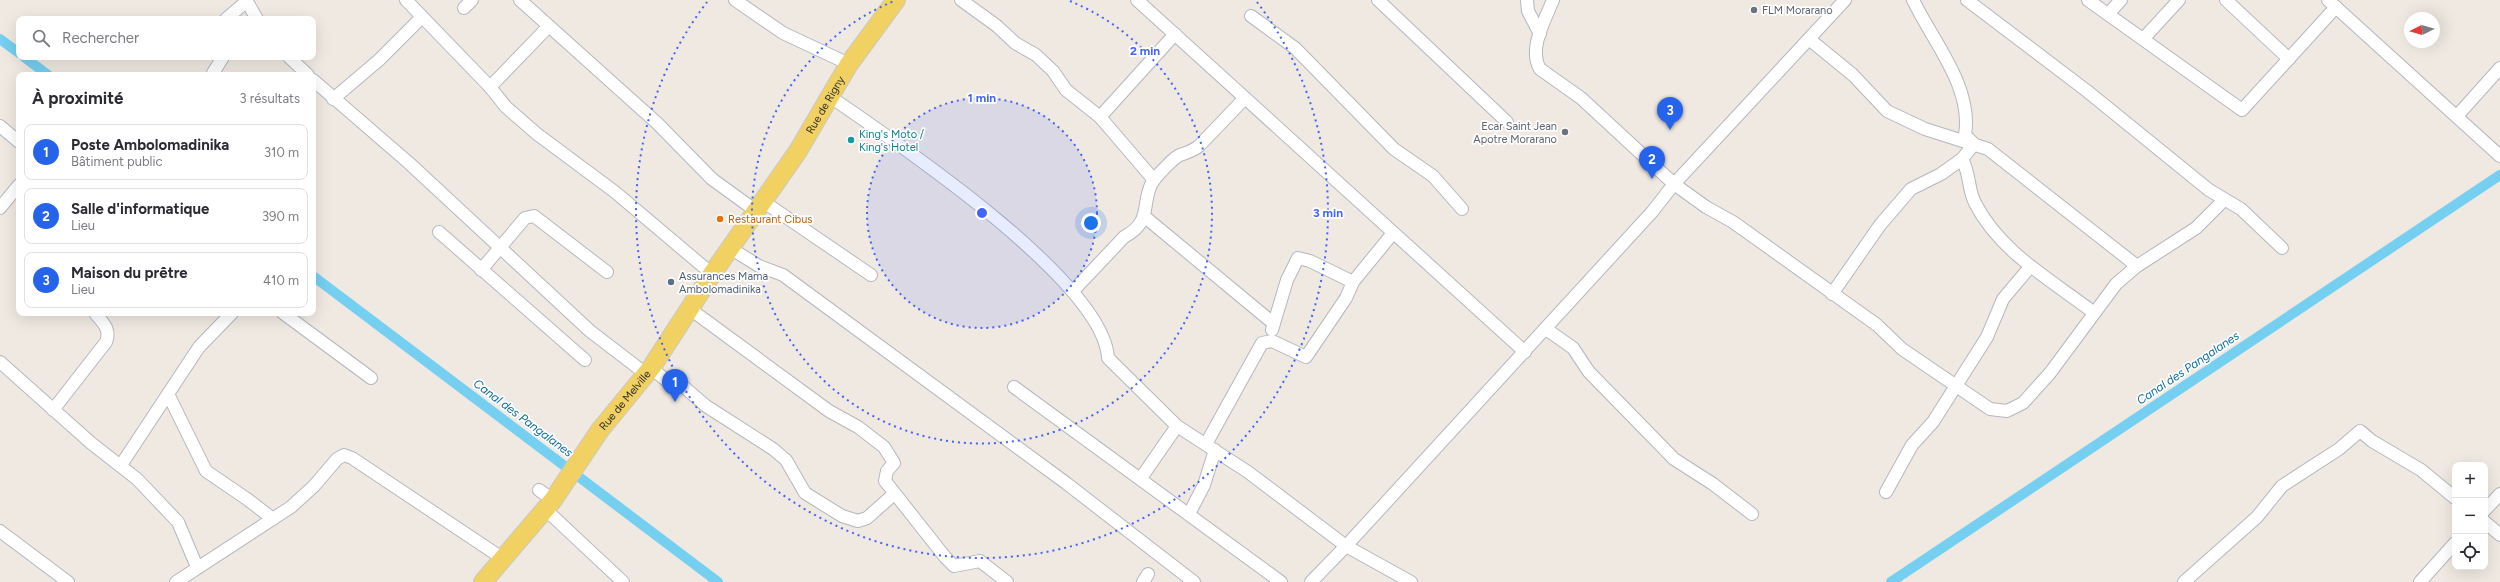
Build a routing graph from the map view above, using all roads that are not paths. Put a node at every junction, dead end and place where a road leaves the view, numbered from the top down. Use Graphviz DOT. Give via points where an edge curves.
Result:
graph roads {
  1 [pos="406,0"];
  2 [pos="520,0"];
  3 [pos="735,0"];
  4 [pos="896,0"];
  5 [pos="961,0"];
  6 [pos="1137,0"];
  7 [pos="1378,0"];
  8 [pos="1527,0"];
  9 [pos="1553,0"];
  10 [pos="1845,0"];
  11 [pos="1913,0"];
  12 [pos="1967,0"];
  13 [pos="2088,0"];
  14 [pos="2121,0"];
  15 [pos="2179,0"];
  16 [pos="2226,0"];
  17 [pos="246,1"];
  18 [pos="2332,4"];
  19 [pos="2108,14"];
  20 [pos="229,16"];
  21 [pos="255,16"];
  22 [pos="1251,16"];
  23 [pos="421,18"];
  24 [pos="549,26"];
  25 [pos="1175,34"];
  26 [pos="1540,34"];
  27 [pos="2144,38"];
  28 [pos="1809,40"];
  29 [pos="2289,59"];
  30 [pos="221,60"];
  31 [pos="292,60"];
  32 [pos="849,64"];
  33 [pos="2500,68"];
  34 [pos="214,72"];
  35 [pos="305,72"];
  36 [pos="316,83"];
  37 [pos="490,87"];
  38 [pos="829,96"];
  39 [pos="1245,98"];
  40 [pos="334,99"];
  41 [pos="2457,116"];
  42 [pos="1100,117"];
  43 [pos="1507,122"];
  44 [pos="0,126"];
  45 [pos="16,139"];
  46 [pos="1974,144"];
  47 [pos="2497,154"];
  48 [pos="1962,160"];
  49 [pos="1154,180"];
  50 [pos="1674,184"];
  51 [pos="16,189"];
  52 [pos="2224,200"];
  53 [pos="760,206"];
  54 [pos="0,208"];
  55 [pos="1462,209"];
  56 [pos="1144,217"];
  57 [pos="439,232"];
  58 [pos="1393,233"];
  59 [pos="500,248"];
  60 [pos="730,248"];
  61 [pos="2282,248"];
  62 [pos="2030,266"];
  63 [pos="2137,266"];
  64 [pos="481,270"];
  65 [pos="607,272"];
  66 [pos="712,274"];
  67 [pos="871,275"];
  68 [pos="1353,282"];
  69 [pos="1073,291"];
  70 [pos="1832,294"];
  71 [pos="690,309"];
  72 [pos="2093,312"];
  73 [pos="98,316"];
  74 [pos="229,316"];
  75 [pos="287,316"];
  76 [pos="1273,323"];
  77 [pos="1546,329"];
  78 [pos="1272,341"];
  79 [pos="1525,352"];
  80 [pos="585,360"];
  81 [pos="0,362"];
  82 [pos="648,371"];
  83 [pos="371,378"];
  84 [pos="1014,387"];
  85 [pos="1956,387"];
  86 [pos="169,396"];
  87 [pos="53,410"];
  88 [pos="1177,426"];
  89 [pos="1210,447"];
  90 [pos="121,465"];
  91 [pos="1141,478"];
  92 [pos="1886,492"];
  93 [pos="894,494"];
  94 [pos="2500,494"];
  95 [pos="2452,496"];
  96 [pos="545,500"];
  97 [pos="2488,507"];
  98 [pos="1189,514"];
  99 [pos="1752,514"];
  100 [pos="273,520"];
  101 [pos="2488,525"];
  102 [pos="0,532"];
  103 [pos="2500,535"];
  104 [pos="1346,546"];
  105 [pos="2452,546"];
  106 [pos="502,558"];
  107 [pos="197,567"];
  108 [pos="68,582"];
  109 [pos="176,582"];
  110 [pos="483,582"];
  111 [pos="623,582"];
  112 [pos="1007,582"];
  113 [pos="1194,582"];
  114 [pos="1281,582"];
  115 [pos="1311,582"];
  116 [pos="1411,582"];
  117 [pos="2184,582"];
  118 [pos="2420,582"];
  1 -- 23 [label="street"];
  2 -- 24 [label="street"];
  3 -- 32 [label="street" via="783,33"];
  4 -- 32 [label="main road, Rue de Rigny"];
  5 -- 42 [label="street" via="1015,43 1036,55 1053,71 1066,90"];
  6 -- 25 [label="street"];
  7 -- 43 [label="street"];
  8 -- 26 [label="street" via="1528,11"];
  9 -- 26 [label="street"];
  10 -- 28 [label="street"];
  11 -- 46 [label="street" via="1963,96 1968,120 1965,135"];
  12 -- 52 [label="street"];
  13 -- 19 [label="street"];
  14 -- 19 [label="street"];
  15 -- 27 [label="street"];
  16 -- 29 [label="street"];
  17 -- 20 [label="street"];
  17 -- 21 [label="street"];
  18 -- 29 [label="street"];
  18 -- 41 [label="street"];
  19 -- 27 [label="street"];
  22 -- 55 [label="street" via="1295,48 1394,149 1433,176"];
  23 -- 37 [label="street"];
  23 -- 40 [label="street" via="379,60"];
  24 -- 37 [label="street"];
  24 -- 53 [label="street" via="657,123 712,179"];
  25 -- 39 [label="street"];
  25 -- 42 [label="street"];
  26 -- 50 [label="street" via="1536,62 1540,69 1581,98"];
  27 -- 29 [label="street" via="2242,110"];
  28 -- 46 [label="street" via="1853,75 1887,111 1925,129"];
  28 -- 50 [label="street"];
  30 -- 34 [label="street"];
  31 -- 35 [label="street"];
  32 -- 38 [label="main road, Rue de Rigny"];
  33 -- 41 [label="street"];
  36 -- 40 [label="street"];
  37 -- 66 [label="street" via="506,107 537,134 615,192"];
  38 -- 53 [label="main road, Rue de Rigny" via="818,118"];
  38 -- 69 [label="street" via="958,188 1031,249"];
  39 -- 49 [label="street" via="1200,146 1192,152 1179,155"];
  39 -- 58 [label="street"];
  40 -- 59 [label="street" via="409,163"];
  41 -- 47 [label="street"];
  42 -- 49 [label="street"];
  44 -- 45 [label="street"];
  46 -- 48 [label="street"];
  46 -- 63 [label="street" via="1988,149 2012,166"];
  48 -- 62 [label="street" via="1974,202 1990,228"];
  48 -- 70 [label="street" via="1911,189 1880,225"];
  49 -- 56 [label="street"];
  50 -- 70 [label="street" via="1706,207 1734,222"];
  50 -- 77 [label="street" via="1652,212"];
  51 -- 54 [label="street"];
  52 -- 61 [label="street" via="2241,209"];
  52 -- 63 [label="street" via="2196,228"];
  53 -- 60 [label="main road, Rue de Melville"];
  53 -- 67 [label="street"];
  56 -- 69 [label="street"];
  56 -- 76 [label="street"];
  57 -- 64 [label="street"];
  58 -- 68 [label="street"];
  58 -- 79 [label="street"];
  59 -- 64 [label="street"];
  59 -- 65 [label="street" via="525,218 534,216"];
  59 -- 82 [label="street" via="590,331"];
  60 -- 66 [label="main road, Rue de Melville"];
  60 -- 113 [label="street" via="759,266 783,275 1066,483"];
  62 -- 72 [label="street"];
  62 -- 85 [label="street" via="2003,299 1986,337"];
  63 -- 72 [label="street" via="2116,284"];
  64 -- 80 [label="street"];
  66 -- 71 [label="main road, Rue de Melville"];
  68 -- 76 [label="street" via="1298,258 1286,280"];
  68 -- 78 [label="street" via="1346,298 1306,357"];
  69 -- 88 [label="street" via="1107,344 1108,358"];
  70 -- 85 [label="street" via="1877,325 1902,348"];
  71 -- 82 [label="main road, Rue de Melville"];
  71 -- 93 [label="street" via="829,411 858,427 884,447 894,463 887,471 885,481"];
  72 -- 85 [label="street" via="2050,373 2023,403 2007,411 1990,409"];
  73 -- 87 [label="street" via="109,334 106,342"];
  74 -- 86 [label="street" via="199,347"];
  75 -- 83 [label="street"];
  76 -- 78 [label="street"];
  77 -- 79 [label="street"];
  77 -- 99 [label="street" via="1573,348 1589,372 1674,459 1713,484"];
  78 -- 89 [label="street" via="1262,343"];
  79 -- 104 [label="street"];
  81 -- 87 [label="street"];
  82 -- 93 [label="street" via="666,380 677,381 706,406 773,449 786,460 805,492 842,516 858,521 867,518"];
  82 -- 96 [label="main road, Rue de Melville"];
  84 -- 91 [label="street"];
  85 -- 92 [label="street" via="1933,422 1912,445"];
  86 -- 90 [label="street"];
  86 -- 100 [label="street" via="206,471"];
  87 -- 90 [label="street"];
  88 -- 89 [label="street"];
  88 -- 91 [label="street"];
  89 -- 98 [label="street" via="1204,485"];
  89 -- 104 [label="street" via="1248,472"];
  90 -- 107 [label="street" via="138,479 178,522"];
  91 -- 98 [label="street"];
  93 -- 112 [label="street" via="954,566 980,561"];
  94 -- 97 [label="street"];
  95 -- 117 [label="street" via="2421,470 2360,431 2339,449 2282,486 2257,517"];
  96 -- 106 [label="main road, Rue de Melville"];
  96 -- 111 [label="street"];
  98 -- 114 [label="street"];
  100 -- 106 [label="street" via="314,486 344,455"];
  100 -- 107 [label="street"];
  101 -- 103 [label="street"];
  102 -- 108 [label="street"];
  104 -- 115 [label="street"];
  104 -- 116 [label="street"];
  105 -- 118 [label="street"];
  106 -- 110 [label="main road, Rue de Melville"];
  107 -- 109 [label="street"];
}
